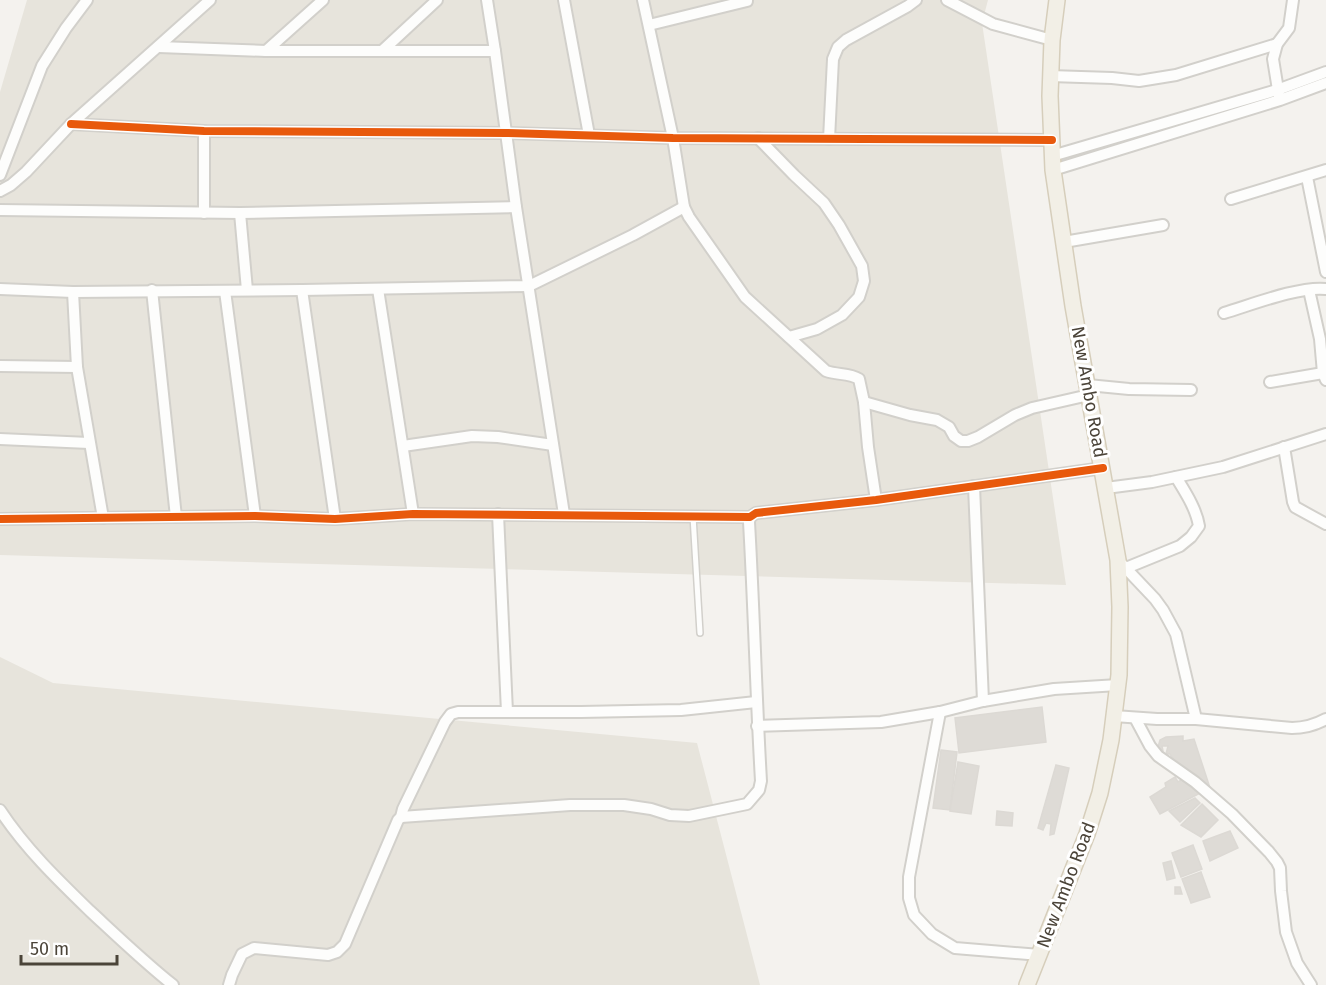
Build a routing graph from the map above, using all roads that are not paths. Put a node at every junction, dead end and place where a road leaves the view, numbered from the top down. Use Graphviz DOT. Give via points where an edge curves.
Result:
graph roads {
  1 [pos="87,0"];
  2 [pos="210,0"];
  3 [pos="323,0"];
  4 [pos="437,0"];
  5 [pos="487,0"];
  6 [pos="564,0"];
  7 [pos="643,0"];
  8 [pos="748,0"];
  9 [pos="916,0"];
  10 [pos="947,0"];
  11 [pos="1057,0"];
  12 [pos="1293,0"];
  13 [pos="649,25"];
  14 [pos="1052,40"];
  15 [pos="1277,44"];
  16 [pos="159,47"];
  17 [pos="266,51"];
  18 [pos="382,51"];
  19 [pos="495,51"];
  20 [pos="1326,72"];
  21 [pos="1050,76"];
  22 [pos="1326,83"];
  23 [pos="1278,95"];
  24 [pos="71,124"];
  25 [pos="204,131"];
  26 [pos="507,133"];
  27 [pos="589,135"];
  28 [pos="672,138"];
  29 [pos="758,138"];
  30 [pos="829,139"];
  31 [pos="1052,140"];
  32 [pos="1052,163"];
  33 [pos="1326,171"];
  34 [pos="0,175"];
  35 [pos="1306,177"];
  36 [pos="0,191"];
  37 [pos="1231,199"];
  38 [pos="516,207"];
  39 [pos="684,207"];
  40 [pos="0,210"];
  41 [pos="204,213"];
  42 [pos="240,213"];
  43 [pos="1163,225"];
  44 [pos="1064,242"];
  45 [pos="1326,272"];
  46 [pos="529,286"];
  47 [pos="0,289"];
  48 [pos="378,289"];
  49 [pos="1326,289"];
  50 [pos="248,290"];
  51 [pos="302,290"];
  52 [pos="1309,290"];
  53 [pos="152,291"];
  54 [pos="225,291"];
  55 [pos="73,292"];
  56 [pos="1224,313"];
  57 [pos="789,337"];
  58 [pos="0,366"];
  59 [pos="77,367"];
  60 [pos="1325,376"];
  61 [pos="1270,382"];
  62 [pos="1089,390"];
  63 [pos="1191,390"];
  64 [pos="864,402"];
  65 [pos="1326,434"];
  66 [pos="0,439"];
  67 [pos="90,443"];
  68 [pos="553,445"];
  69 [pos="403,446"];
  70 [pos="1284,447"];
  71 [pos="1103,468"];
  72 [pos="1176,477"];
  73 [pos="974,486"];
  74 [pos="1106,488"];
  75 [pos="876,500"];
  76 [pos="413,514"];
  77 [pos="498,514"];
  78 [pos="564,514"];
  79 [pos="255,516"];
  80 [pos="693,516"];
  81 [pos="750,516"];
  82 [pos="176,517"];
  83 [pos="103,518"];
  84 [pos="0,519"];
  85 [pos="335,519"];
  86 [pos="1326,524"];
  87 [pos="1122,564"];
  88 [pos="699,633"];
  89 [pos="1118,685"];
  90 [pos="983,701"];
  91 [pos="756,702"];
  92 [pos="507,712"];
  93 [pos="940,712"];
  94 [pos="1114,716"];
  95 [pos="1135,718"];
  96 [pos="1196,719"];
  97 [pos="1326,719"];
  98 [pos="758,726"];
  99 [pos="0,810"];
  100 [pos="402,817"];
  101 [pos="1040,955"];
  102 [pos="173,985"];
  103 [pos="229,985"];
  104 [pos="1028,985"];
  105 [pos="1311,985"];
  1 -- 34 [label="street" via="42,66"];
  2 -- 16 [label="street"];
  3 -- 17 [label="street"];
  4 -- 18 [label="street"];
  5 -- 19 [label="street"];
  6 -- 27 [label="street"];
  7 -- 13 [label="street"];
  8 -- 13 [label="street"];
  9 -- 30 [label="street" via="838,46 833,59"];
  10 -- 14 [label="street" via="993,24"];
  11 -- 14 [label="main road, New Ambo Road"];
  12 -- 15 [label="street" via="1288,28"];
  13 -- 28 [label="street"];
  14 -- 21 [label="main road, New Ambo Road"];
  15 -- 21 [label="street" via="1176,75 1139,81"];
  15 -- 23 [label="street" via="1273,59"];
  16 -- 17 [label="street"];
  16 -- 24 [label="street"];
  17 -- 18 [label="street"];
  18 -- 19 [label="street"];
  19 -- 26 [label="street"];
  20 -- 23 [label="street"];
  21 -- 31 [label="main road, New Ambo Road"];
  22 -- 23 [label="street"];
  23 -- 32 [label="street"];
  24 -- 25 [label="street"];
  24 -- 36 [label="street" via="26,172"];
  25 -- 26 [label="street"];
  25 -- 41 [label="street"];
  26 -- 27 [label="street"];
  26 -- 38 [label="street"];
  27 -- 28 [label="street"];
  28 -- 29 [label="street"];
  28 -- 39 [label="street"];
  29 -- 30 [label="street"];
  29 -- 57 [label="street" via="824,203 862,266 864,281 859,297 842,315 817,329"];
  30 -- 31 [label="street"];
  31 -- 32 [label="main road, New Ambo Road"];
  32 -- 44 [label="main road, New Ambo Road"];
  33 -- 35 [label="street"];
  35 -- 37 [label="street"];
  35 -- 45 [label="street"];
  38 -- 42 [label="street"];
  38 -- 46 [label="street"];
  39 -- 46 [label="street"];
  39 -- 57 [label="street" via="745,297"];
  40 -- 41 [label="street"];
  41 -- 42 [label="street"];
  42 -- 50 [label="street"];
  43 -- 44 [label="street"];
  44 -- 62 [label="main road, New Ambo Road"];
  46 -- 48 [label="street"];
  46 -- 68 [label="street"];
  47 -- 55 [label="street"];
  48 -- 51 [label="street"];
  48 -- 69 [label="street"];
  49 -- 52 [label="street"];
  50 -- 51 [label="street"];
  50 -- 54 [label="street"];
  51 -- 85 [label="street"];
  52 -- 56 [label="street"];
  52 -- 60 [label="street"];
  53 -- 54 [label="street"];
  53 -- 55 [label="street"];
  53 -- 82 [label="street"];
  54 -- 79 [label="street"];
  55 -- 59 [label="street"];
  57 -- 64 [label="street" via="826,371 857,377"];
  58 -- 59 [label="street"];
  59 -- 67 [label="street"];
  60 -- 61 [label="street"];
  62 -- 63 [label="street"];
  62 -- 64 [label="street" via="1015,415 968,441 961,441 937,420"];
  62 -- 71 [label="main road, New Ambo Road"];
  64 -- 75 [label="street"];
  65 -- 70 [label="street"];
  66 -- 67 [label="street"];
  67 -- 83 [label="street"];
  68 -- 69 [label="street" via="472,436"];
  68 -- 78 [label="street"];
  69 -- 76 [label="street"];
  70 -- 72 [label="street"];
  70 -- 86 [label="street" via="1295,507"];
  71 -- 73 [label="street"];
  71 -- 74 [label="main road, New Ambo Road"];
  72 -- 74 [label="street"];
  72 -- 87 [label="street" via="1191,501 1199,526 1180,546"];
  73 -- 75 [label="street"];
  73 -- 90 [label="street"];
  74 -- 87 [label="main road, New Ambo Road"];
  75 -- 81 [label="street"];
  76 -- 77 [label="street"];
  76 -- 85 [label="street"];
  77 -- 78 [label="street"];
  77 -- 92 [label="street"];
  78 -- 80 [label="street"];
  79 -- 82 [label="street"];
  79 -- 85 [label="street"];
  80 -- 81 [label="street"];
  80 -- 88 [label="lane"];
  81 -- 91 [label="street"];
  82 -- 83 [label="street"];
  83 -- 84 [label="street"];
  87 -- 89 [label="main road, New Ambo Road"];
  87 -- 96 [label="street" via="1163,610 1176,634"];
  89 -- 90 [label="street" via="1054,689"];
  89 -- 94 [label="main road, New Ambo Road"];
  90 -- 93 [label="street"];
  91 -- 92 [label="street" via="681,710"];
  91 -- 98 [label="street"];
  92 -- 100 [label="street" via="450,714"];
  93 -- 98 [label="street" via="881,722"];
  93 -- 101 [label="street" via="909,878 914,915 932,934 955,948"];
  94 -- 95 [label="street"];
  94 -- 101 [label="main road, New Ambo Road" via="1088,834"];
  95 -- 96 [label="street"];
  95 -- 105 [label="street" via="1158,756 1232,814 1277,862 1286,932 1297,963"];
  96 -- 97 [label="street" via="1304,728"];
  98 -- 100 [label="street" via="759,790 740,806 689,816 624,805 570,805"];
  99 -- 102 [label="street" via="56,879"];
  100 -- 103 [label="street" via="338,952 328,956 254,948 242,954"];
  101 -- 104 [label="main road, New Ambo Road"];
}
